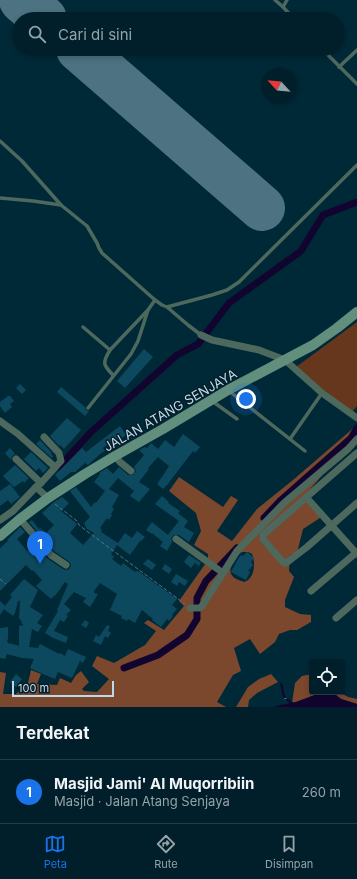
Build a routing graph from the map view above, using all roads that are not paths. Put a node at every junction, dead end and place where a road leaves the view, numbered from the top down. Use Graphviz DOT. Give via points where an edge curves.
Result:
graph roads {
  1 [pos="276,0"];
  2 [pos="287,0"];
  3 [pos="283,7"];
  4 [pos="288,12"];
  5 [pos="357,50"];
  6 [pos="329,56"];
  7 [pos="339,67"];
  8 [pos="357,84"];
  9 [pos="0,141"];
  10 [pos="357,165"];
  11 [pos="0,198"];
  12 [pos="61,205"];
  13 [pos="155,300"];
  14 [pos="167,307"];
  15 [pos="148,310"];
  16 [pos="357,312"];
  17 [pos="83,327"];
  18 [pos="201,335"];
  19 [pos="110,350"];
  20 [pos="285,360"];
  21 [pos="113,375"];
  22 [pos="228,390"];
  23 [pos="322,393"];
  24 [pos="211,400"];
  25 [pos="88,408"];
  26 [pos="357,418"];
  27 [pos="237,419"];
  28 [pos="0,421"];
  29 [pos="44,437"];
  30 [pos="290,439"];
  31 [pos="357,439"];
  32 [pos="305,451"];
  33 [pos="357,453"];
  34 [pos="115,456"];
  35 [pos="16,458"];
  36 [pos="55,467"];
  37 [pos="132,471"];
  38 [pos="41,490"];
  39 [pos="306,497"];
  40 [pos="357,502"];
  41 [pos="20,519"];
  42 [pos="0,520"];
  43 [pos="330,525"];
  44 [pos="0,535"];
  45 [pos="176,539"];
  46 [pos="357,553"];
  47 [pos="66,565"];
  48 [pos="220,571"];
  49 [pos="311,591"];
  50 [pos="357,600"];
  51 [pos="190,608"];
  52 [pos="336,618"];
  1 -- 3 [label="lane"];
  2 -- 3 [label="lane"];
  3 -- 4 [label="lane"];
  5 -- 7 [label="lane"];
  6 -- 7 [label="lane"];
  7 -- 8 [label="lane"];
  9 -- 12 [label="lane" via="22,161"];
  10 -- 14 [label="lane" via="239,282 212,295"];
  11 -- 12 [label="lane"];
  12 -- 13 [label="lane" via="87,226 102,253"];
  13 -- 14 [label="lane"];
  13 -- 15 [label="lane"];
  14 -- 18 [label="lane"];
  15 -- 19 [label="lane"];
  15 -- 21 [label="lane" via="135,348"];
  16 -- 20 [label="main road, JALAN ATANG SENJAYA" via="313,345"];
  17 -- 19 [label="lane"];
  18 -- 20 [label="street" via="259,350"];
  19 -- 21 [label="lane" via="104,362"];
  20 -- 22 [label="main road, JALAN ATANG SENJAYA"];
  20 -- 23 [label="street"];
  21 -- 25 [label="lane"];
  22 -- 24 [label="main road, JALAN ATANG SENJAYA"];
  22 -- 30 [label="lane"];
  23 -- 26 [label="street"];
  23 -- 30 [label="lane"];
  24 -- 27 [label="lane"];
  24 -- 34 [label="main road, JALAN ATANG SENJAYA"];
  28 -- 36 [label="street"];
  29 -- 36 [label="street" via="59,453 61,461"];
  30 -- 32 [label="lane"];
  31 -- 48 [label="street" via="272,514"];
  33 -- 39 [label="street"];
  34 -- 37 [label="street"];
  34 -- 38 [label="main road, JALAN ATANG SENJAYA"];
  35 -- 38 [label="street"];
  36 -- 38 [label="street"];
  38 -- 41 [label="main road, JALAN ATANG SENJAYA"];
  38 -- 42 [label="street"];
  39 -- 43 [label="street"];
  39 -- 43 [label="street" via="263,535 263,539 286,563"];
  40 -- 43 [label="street"];
  41 -- 44 [label="main road, JALAN ATANG SENJAYA"];
  41 -- 47 [label="street" via="50,555"];
  43 -- 46 [label="street"];
  45 -- 48 [label="street"];
  46 -- 49 [label="street"];
  48 -- 51 [label="street" via="202,606"];
  50 -- 52 [label="street"];
}
